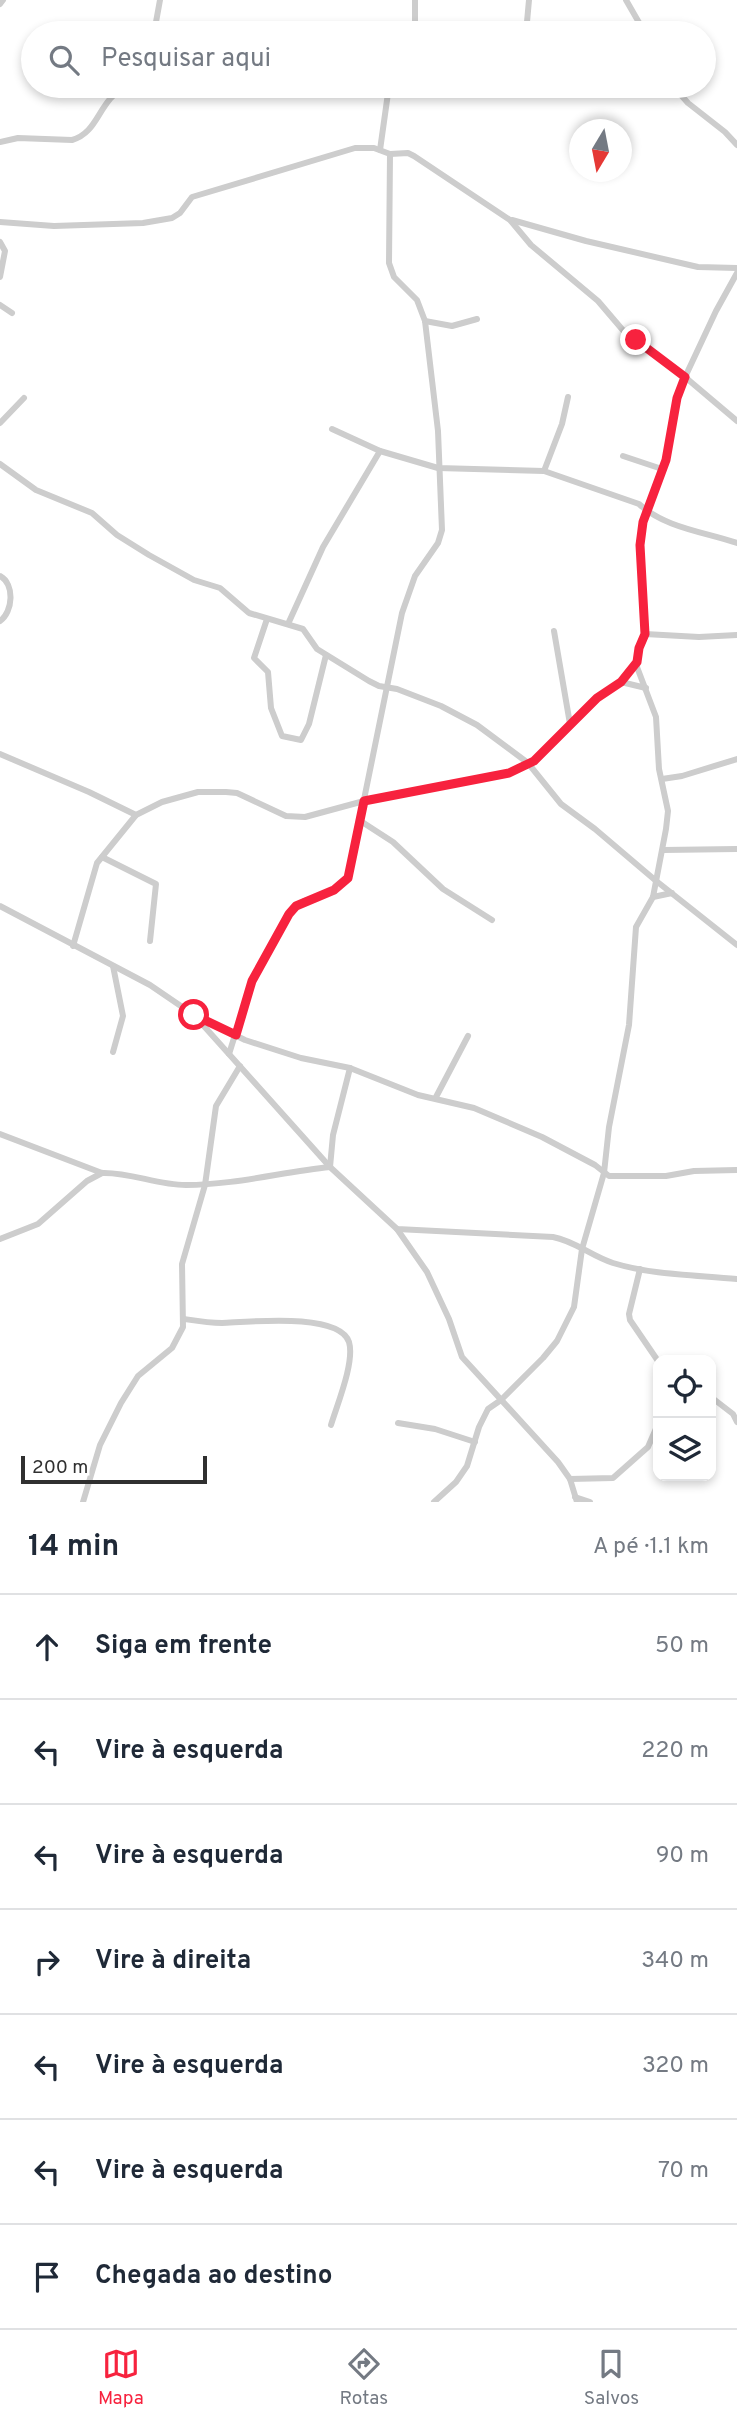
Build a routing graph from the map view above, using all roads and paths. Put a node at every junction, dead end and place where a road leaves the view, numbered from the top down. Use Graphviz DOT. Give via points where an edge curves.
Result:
graph roads {
  1 [pos="4,0"];
  2 [pos="160,0"];
  3 [pos="415,0"];
  4 [pos="529,0"];
  5 [pos="626,0"];
  6 [pos="0,5"];
  7 [pos="156,21"];
  8 [pos="415,21"];
  9 [pos="527,21"];
  10 [pos="638,21"];
  11 [pos="112,98"];
  12 [pos="387,98"];
  13 [pos="684,98"];
  14 [pos="0,142"];
  15 [pos="737,145"];
  16 [pos="380,150"];
  17 [pos="390,154"];
  18 [pos="510,220"];
  19 [pos="0,222"];
  20 [pos="0,242"];
  21 [pos="737,270"];
  22 [pos="0,277"];
  23 [pos="0,304"];
  24 [pos="12,313"];
  25 [pos="477,319"];
  26 [pos="425,320"];
  27 [pos="685,377"];
  28 [pos="568,397"];
  29 [pos="24,398"];
  30 [pos="737,421"];
  31 [pos="0,423"];
  32 [pos="332,429"];
  33 [pos="380,451"];
  34 [pos="623,456"];
  35 [pos="0,464"];
  36 [pos="438,468"];
  37 [pos="662,469"];
  38 [pos="544,471"];
  39 [pos="646,511"];
  40 [pos="737,543"];
  41 [pos="0,576"];
  42 [pos="267,618"];
  43 [pos="0,621"];
  44 [pos="288,624"];
  45 [pos="554,631"];
  46 [pos="645,634"];
  47 [pos="737,635"];
  48 [pos="326,655"];
  49 [pos="637,662"];
  50 [pos="621,682"];
  51 [pos="387,687"];
  52 [pos="646,688"];
  53 [pos="570,724"];
  54 [pos="0,754"];
  55 [pos="737,759"];
  56 [pos="528,763"];
  57 [pos="662,779"];
  58 [pos="364,801"];
  59 [pos="136,815"];
  60 [pos="359,820"];
  61 [pos="737,849"];
  62 [pos="663,850"];
  63 [pos="102,857"];
  64 [pos="655,880"];
  65 [pos="672,893"];
  66 [pos="653,897"];
  67 [pos="0,906"];
  68 [pos="492,920"];
  69 [pos="150,941"];
  70 [pos="737,945"];
  71 [pos="73,946"];
  72 [pos="113,967"];
  73 [pos="194,1015"];
  74 [pos="236,1035"];
  75 [pos="468,1036"];
  76 [pos="113,1052"];
  77 [pos="229,1054"];
  78 [pos="240,1066"];
  79 [pos="350,1068"];
  80 [pos="436,1097"];
  81 [pos="0,1134"];
  82 [pos="330,1167"];
  83 [pos="737,1170"];
  84 [pos="102,1173"];
  85 [pos="604,1173"];
  86 [pos="205,1185"];
  87 [pos="397,1229"];
  88 [pos="0,1239"];
  89 [pos="583,1249"];
  90 [pos="640,1269"];
  91 [pos="737,1279"];
  92 [pos="184,1319"];
  93 [pos="654,1355"];
  94 [pos="501,1400"];
  95 [pos="716,1400"];
  96 [pos="735,1413"];
  97 [pos="737,1422"];
  98 [pos="398,1423"];
  99 [pos="331,1425"];
  100 [pos="653,1436"];
  101 [pos="475,1442"];
  102 [pos="570,1479"];
  103 [pos="576,1499"];
  104 [pos="83,1502"];
  105 [pos="434,1502"];
  106 [pos="590,1502"];
  1 -- 6 [label="street"];
  2 -- 7 [label="street"];
  3 -- 8 [label="street"];
  4 -- 9 [label="street"];
  5 -- 10 [label="street"];
  11 -- 14 [label="street" via="80,138"];
  12 -- 16 [label="street"];
  13 -- 15 [label="street"];
  16 -- 17 [label="street"];
  16 -- 19 [label="street" via="355,148 323,156 192,197 172,218 110,225"];
  17 -- 18 [label="street" via="414,156"];
  17 -- 26 [label="street" via="391,271 417,300"];
  18 -- 21 [label="street" via="698,267"];
  18 -- 27 [label="street" via="531,245 598,301 627,335"];
  20 -- 22 [label="street" via="5,251"];
  21 -- 27 [label="street"];
  23 -- 24 [label="street"];
  25 -- 26 [label="street" via="447,326"];
  26 -- 36 [label="street"];
  27 -- 30 [label="street"];
  27 -- 37 [label="street"];
  28 -- 38 [label="street"];
  29 -- 31 [label="street"];
  32 -- 33 [label="street"];
  33 -- 36 [label="street"];
  33 -- 44 [label="street" via="332,530"];
  34 -- 37 [label="street"];
  35 -- 42 [label="street" via="36,490 92,513 149,555 194,580 220,588 241,609"];
  36 -- 38 [label="street"];
  36 -- 51 [label="street" via="441,537 415,576 402,613"];
  37 -- 39 [label="street"];
  38 -- 39 [label="street" via="639,504"];
  39 -- 40 [label="street"];
  39 -- 46 [label="street" via="640,545"];
  41 -- 43 [label="street" via="9,587 10,604"];
  42 -- 44 [label="street"];
  42 -- 48 [label="street" via="254,658 268,672 272,713 282,736 301,740 308,729"];
  44 -- 48 [label="street" via="303,629"];
  45 -- 53 [label="street"];
  46 -- 47 [label="street"];
  46 -- 49 [label="street"];
  48 -- 51 [label="street"];
  49 -- 50 [label="street"];
  49 -- 52 [label="street"];
  50 -- 52 [label="street"];
  50 -- 53 [label="street"];
  51 -- 56 [label="street" via="458,714"];
  51 -- 58 [label="street"];
  52 -- 57 [label="street" via="656,717"];
  53 -- 56 [label="street"];
  54 -- 59 [label="street"];
  55 -- 57 [label="street"];
  56 -- 58 [label="street" via="509,773"];
  56 -- 64 [label="street" via="561,804"];
  57 -- 62 [label="street" via="668,811"];
  58 -- 59 [label="street" via="295,817 237,793 211,791 169,799"];
  58 -- 60 [label="street"];
  59 -- 63 [label="street"];
  60 -- 68 [label="street" via="393,842 443,889"];
  60 -- 74 [label="street" via="348,878 289,914 252,981"];
  61 -- 62 [label="street"];
  62 -- 64 [label="street"];
  63 -- 69 [label="street" via="156,884"];
  63 -- 71 [label="street" via="94,870"];
  64 -- 65 [label="street"];
  64 -- 66 [label="street"];
  65 -- 66 [label="street"];
  65 -- 70 [label="street"];
  66 -- 85 [label="street" via="636,927 629,1025"];
  67 -- 71 [label="street"];
  71 -- 72 [label="street"];
  72 -- 73 [label="street"];
  72 -- 76 [label="street" via="123,1016"];
  73 -- 74 [label="street"];
  73 -- 77 [label="street"];
  74 -- 77 [label="street"];
  74 -- 79 [label="street" via="301,1058"];
  75 -- 80 [label="street"];
  77 -- 78 [label="street"];
  78 -- 82 [label="street"];
  78 -- 86 [label="street" via="216,1106"];
  79 -- 80 [label="street" via="418,1095"];
  79 -- 82 [label="street" via="332,1135"];
  80 -- 85 [label="street" via="542,1137"];
  81 -- 84 [label="street"];
  82 -- 86 [label="street"];
  82 -- 87 [label="street"];
  83 -- 85 [label="street" via="643,1176"];
  84 -- 86 [label="street" via="165,1184"];
  84 -- 88 [label="street" via="38,1224"];
  85 -- 89 [label="street"];
  86 -- 92 [label="street" via="182,1264"];
  87 -- 89 [label="street" via="553,1237 568,1239"];
  87 -- 94 [label="street" via="427,1272 462,1357"];
  89 -- 90 [label="street"];
  89 -- 94 [label="street" via="574,1307 563,1330 543,1358"];
  90 -- 91 [label="street"];
  90 -- 93 [label="street" via="629,1314"];
  92 -- 99 [label="street" via="291,1322 332,1326 344,1333 350,1358"];
  92 -- 104 [label="street" via="172,1348 138,1377 121,1403 100,1445"];
  94 -- 101 [label="street" via="483,1417"];
  94 -- 102 [label="street"];
  95 -- 96 [label="street"];
  96 -- 97 [label="street"];
  98 -- 101 [label="street"];
  100 -- 102 [label="street" via="648,1447 613,1478"];
  101 -- 105 [label="street" via="462,1474"];
  102 -- 103 [label="street"];
  103 -- 106 [label="street"];
}
